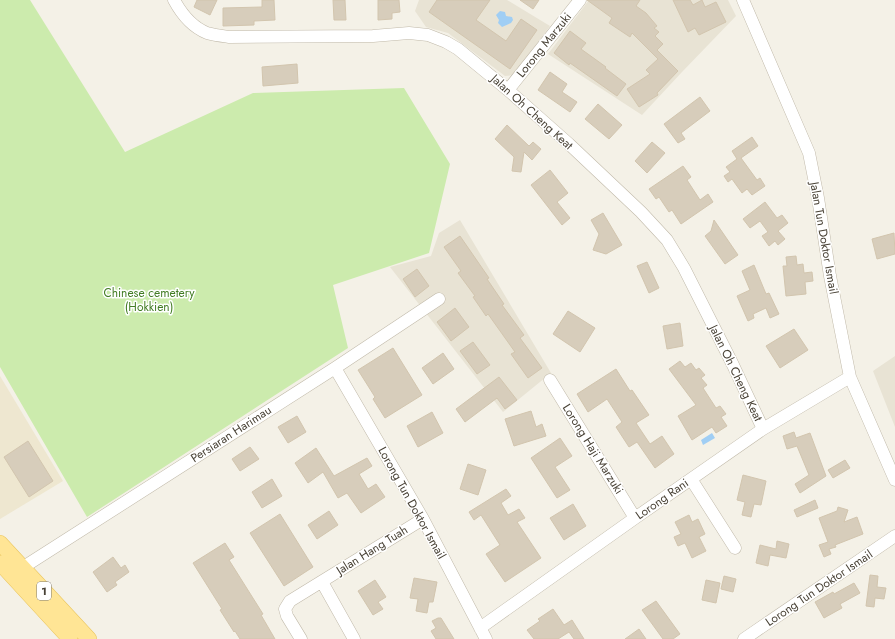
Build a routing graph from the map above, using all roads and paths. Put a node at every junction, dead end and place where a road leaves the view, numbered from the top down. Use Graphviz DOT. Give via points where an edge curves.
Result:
graph roads {
  1 [pos="174,0"];
  2 [pos="580,0"];
  3 [pos="742,0"];
  4 [pos="508,90"];
  5 [pos="439,299"];
  6 [pos="335,368"];
  7 [pos="850,377"];
  8 [pos="550,380"];
  9 [pos="763,430"];
  10 [pos="691,479"];
  11 [pos="895,480"];
  12 [pos="635,518"];
  13 [pos="423,519"];
  14 [pos="895,536"];
  15 [pos="0,543"];
  16 [pos="735,548"];
  17 [pos="0,563"];
  18 [pos="22,568"];
  19 [pos="322,582"];
  20 [pos="480,628"];
  21 [pos="70,639"];
  22 [pos="89,639"];
  23 [pos="301,639"];
  24 [pos="354,639"];
  25 [pos="486,639"];
  26 [pos="744,639"];
  1 -- 4 [label="street, Jalan Oh Cheng Keat" via="191,23 206,33 229,37 409,33 428,35 458,49"];
  2 -- 4 [label="street, Lorong Marzuki"];
  3 -- 7 [label="street, Jalan Tun Doktor Ismail" via="809,153"];
  4 -- 9 [label="street, Jalan Oh Cheng Keat" via="641,212 667,240 733,364"];
  5 -- 6 [label="street, Persiaran Harimau"];
  6 -- 13 [label="street, Lorong Tun Doktor Ismail"];
  6 -- 18 [label="street, Persiaran Harimau"];
  7 -- 9 [label="street, Lorong Rani"];
  7 -- 11 [label="street, Jalan Tun Doktor Ismail"];
  8 -- 12 [label="street, Lorong Haji Marzuki"];
  9 -- 10 [label="street, Lorong Rani"];
  10 -- 12 [label="street, Lorong Rani"];
  10 -- 16 [label="street"];
  12 -- 20 [label="street, Lorong Rani"];
  13 -- 19 [label="street, Jalan Hang Tuah"];
  13 -- 20 [label="street, Lorong Tun Doktor Ismail"];
  14 -- 26 [label="street, Lorong Tun Doktor Ismail"];
  15 -- 18 [label="main road, 1"];
  17 -- 21 [label="main road, 1"];
  18 -- 22 [label="main road, 1"];
  19 -- 23 [label="street, Jalan Hang Tuah" via="290,601 285,609"];
  19 -- 24 [label="street"];
  20 -- 25 [label="street, Lorong Tun Doktor Ismail"];
}
